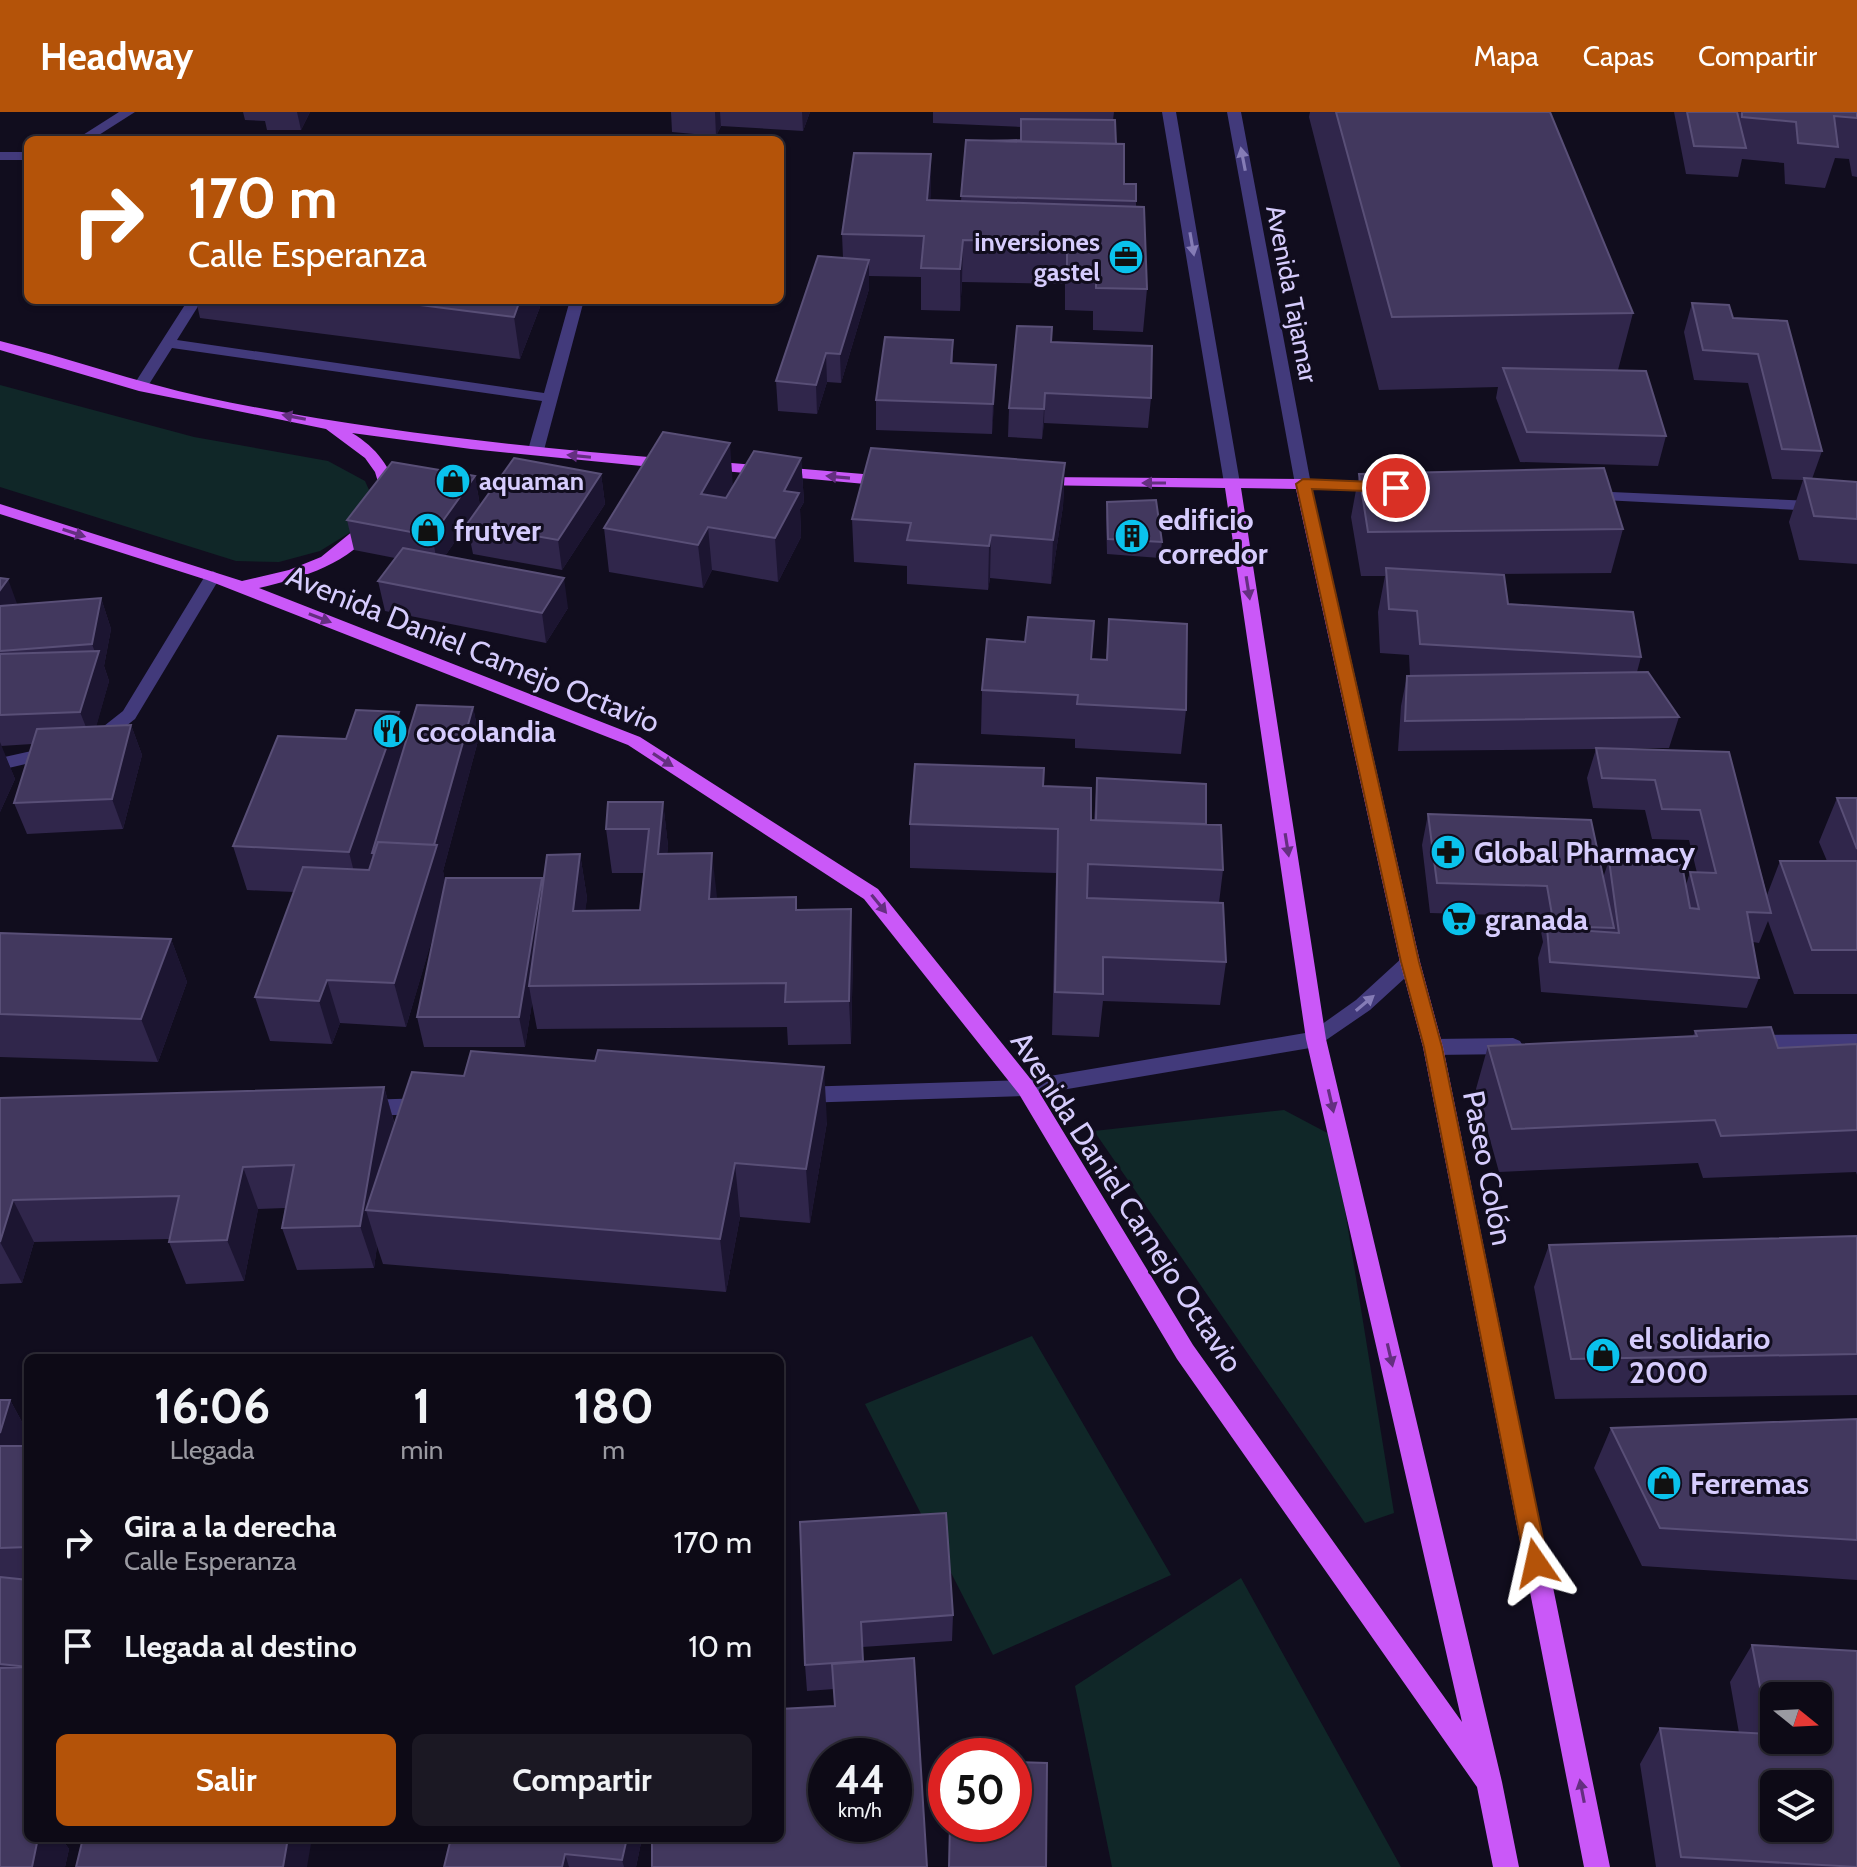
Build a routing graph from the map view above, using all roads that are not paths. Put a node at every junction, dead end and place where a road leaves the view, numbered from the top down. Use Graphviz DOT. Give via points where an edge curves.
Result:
graph roads {
  1 [pos="128,112"];
  2 [pos="1169,112"];
  3 [pos="1234,112"];
  4 [pos="89,136"];
  5 [pos="0,156"];
  6 [pos="24,156"];
  7 [pos="192,304"];
  8 [pos="576,304"];
  9 [pos="168,343"];
  10 [pos="0,345"];
  11 [pos="141,386"];
  12 [pos="550,398"];
  13 [pos="323,423"];
  14 [pos="536,450"];
  15 [pos="902,481"];
  16 [pos="1028,482"];
  17 [pos="1232,483"];
  18 [pos="1303,484"];
  19 [pos="1398,488"];
  20 [pos="1572,496"];
  21 [pos="1857,508"];
  22 [pos="0,509"];
  23 [pos="213,576"];
  24 [pos="240,587"];
  25 [pos="0,764"];
  26 [pos="1410,962"];
  27 [pos="1316,1039"];
  28 [pos="1857,1042"];
  29 [pos="1731,1043"];
  30 [pos="1527,1046"];
  31 [pos="1433,1047"];
  32 [pos="1026,1088"];
  33 [pos="774,1096"];
  34 [pos="444,1105"];
  35 [pos="350,1108"];
  36 [pos="1489,1782"];
  37 [pos="1506,1867"];
  38 [pos="1597,1867"];
  1 -- 4 [label="street"];
  2 -- 17 [label="street, one-way"];
  18 -- 3 [label="street, Avenida Tajamar, one-way"];
  5 -- 6 [label="street"];
  7 -- 9 [label="street"];
  8 -- 12 [label="street"];
  9 -- 11 [label="street"];
  9 -- 12 [label="street"];
  10 -- 11 [label="main road"];
  13 -- 11 [label="main road, one-way"];
  12 -- 14 [label="street"];
  13 -- 14 [label="main road"];
  13 -- 24 [label="main road" via="372,454 386,474 390,496 355,543 327,563"];
  15 -- 14 [label="main road, one-way"];
  17 -- 16 [label="main road, one-way"];
  17 -- 18 [label="main road"];
  17 -- 27 [label="main road, one-way"];
  18 -- 19 [label="street"];
  18 -- 26 [label="main road, Paseo Colón"];
  20 -- 21 [label="street"];
  22 -- 23 [label="main road, Avenida Daniel Camejo Octavio, one-way"];
  23 -- 24 [label="main road, Avenida Daniel Camejo Octavio"];
  23 -- 25 [label="street" via="129,715 114,730 91,744"];
  24 -- 32 [label="main road, Avenida Daniel Camejo Octavio, one-way" via="634,741 871,894"];
  27 -- 26 [label="street, one-way"];
  26 -- 31 [label="main road, Paseo Colón"];
  27 -- 32 [label="street"];
  27 -- 36 [label="main road, one-way"];
  28 -- 29 [label="street"];
  30 -- 31 [label="street"];
  38 -- 31 [label="main road, Paseo Colón, one-way"];
  32 -- 33 [label="street"];
  32 -- 36 [label="main road, Avenida Daniel Camejo Octavio" via="1185,1352"];
  34 -- 35 [label="street"];
  36 -- 37 [label="main road"];
}
